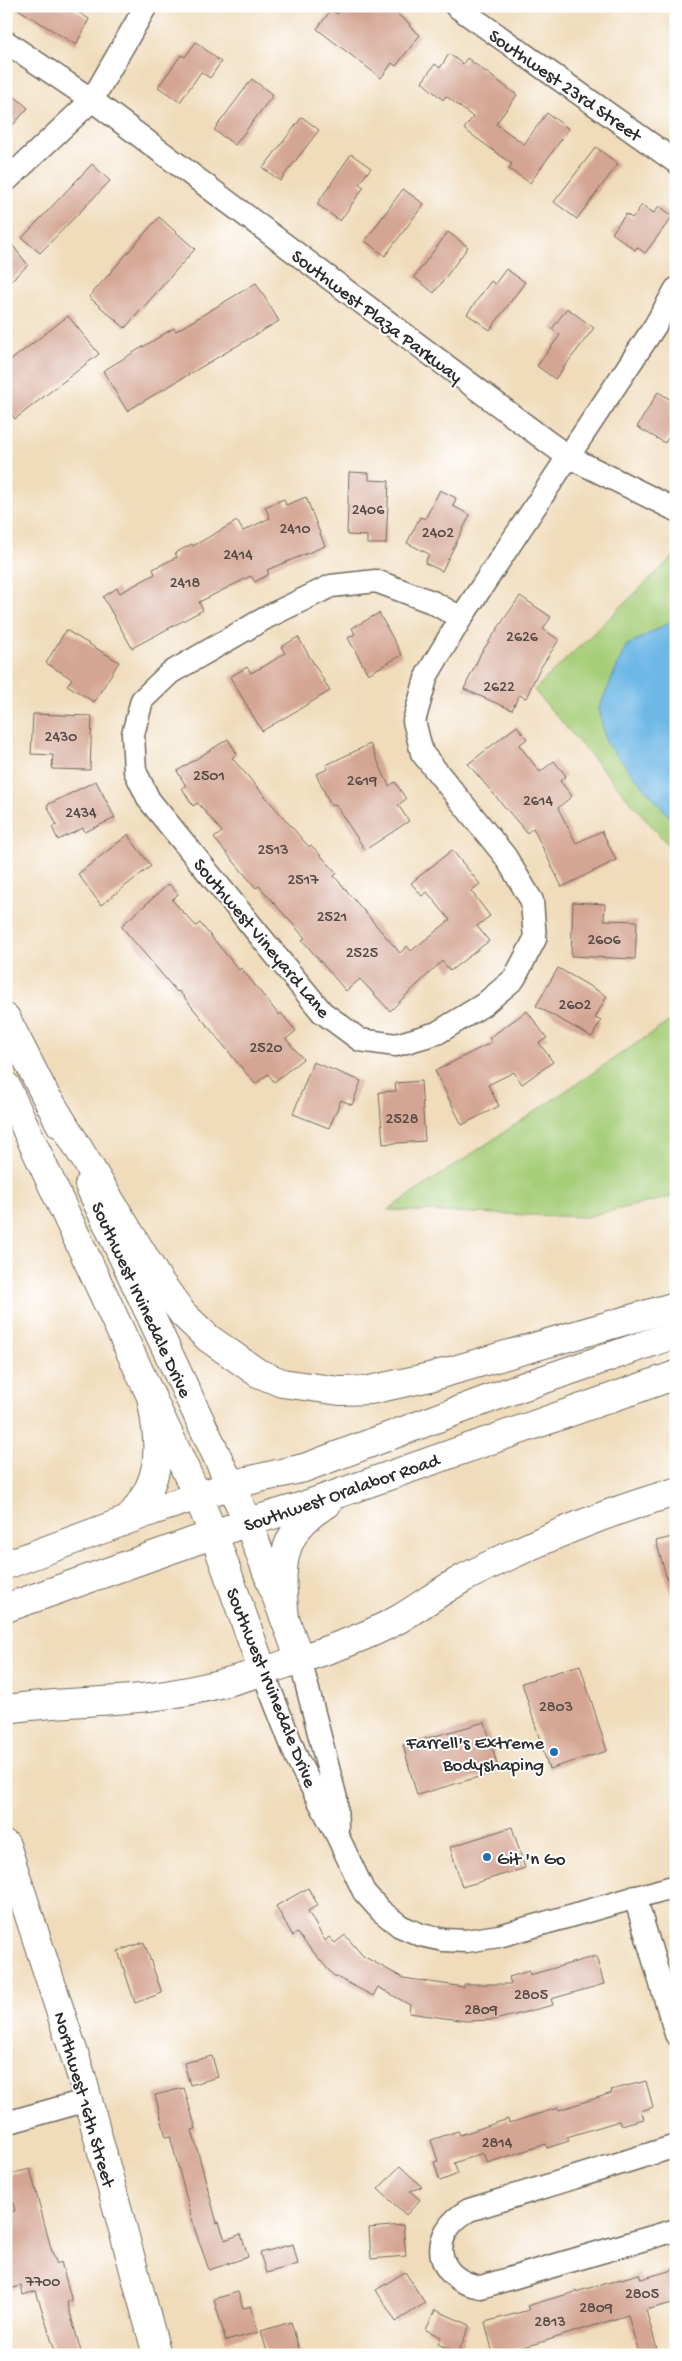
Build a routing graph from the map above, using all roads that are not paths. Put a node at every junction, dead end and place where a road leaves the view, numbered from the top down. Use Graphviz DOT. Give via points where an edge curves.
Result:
graph roads {
  1 [pos="146,6"];
  2 [pos="456,6"];
  3 [pos="6,42"];
  4 [pos="92,100"];
  5 [pos="676,162"];
  6 [pos="6,180"];
  7 [pos="676,289"];
  8 [pos="567,456"];
  9 [pos="676,510"];
  10 [pos="461,618"];
  11 [pos="6,1018"];
  12 [pos="6,1086"];
  13 [pos="51,1104"];
  14 [pos="676,1306"];
  15 [pos="676,1334"];
  16 [pos="676,1375"];
  17 [pos="151,1396"];
  18 [pos="231,1486"];
  19 [pos="358,1486"];
  20 [pos="676,1492"];
  21 [pos="198,1497"];
  22 [pos="129,1520"];
  23 [pos="248,1522"];
  24 [pos="214,1535"];
  25 [pos="6,1565"];
  26 [pos="6,1608"];
  27 [pos="285,1619"];
  28 [pos="300,1658"];
  29 [pos="263,1672"];
  30 [pos="6,1709"];
  31 [pos="337,1835"];
  32 [pos="6,1845"];
  33 [pos="676,1886"];
  34 [pos="635,1898"];
  35 [pos="676,2034"];
  36 [pos="88,2100"];
  37 [pos="6,2122"];
  38 [pos="676,2146"];
  39 [pos="676,2230"];
  40 [pos="157,2355"];
  1 -- 4 [label="street"];
  2 -- 5 [label="street, Southwest 23rd Street"];
  3 -- 4 [label="street, Southwest Plaza Parkway"];
  4 -- 6 [label="street"];
  4 -- 8 [label="street, Southwest Plaza Parkway"];
  7 -- 8 [label="street, Southwest Vineyard Lane" via="655,326"];
  8 -- 9 [label="street, Southwest Plaza Parkway"];
  8 -- 10 [label="street, Southwest Vineyard Lane"];
  10 -- 10 [label="street, Southwest Vineyard Lane" via="432,602 376,582 331,586 269,616 170,673 142,700 133,734 135,771 149,800 322,1012 360,1040 396,1046 437,1033 483,1005 514,979 535,940 532,901 504,856 422,753 414,721 427,675"];
  11 -- 13 [label="main road, Southwest Irvinedale Drive"];
  12 -- 17 [label="main road, Southwest Irvinedale Drive"];
  13 -- 14 [label="main road" via="159,1281 183,1314 208,1338 258,1373 282,1383 340,1392 370,1390 430,1377"];
  13 -- 18 [label="main road, Southwest Irvinedale Drive"];
  15 -- 18 [label="main road, Southwest Oralabor Road" via="510,1391 304,1468"];
  16 -- 19 [label="main road, Southwest Oralabor Road"];
  17 -- 21 [label="main road, Southwest Irvinedale Drive"];
  17 -- 22 [label="main road" via="158,1444 155,1473"];
  18 -- 21 [label="main road, Southwest Oralabor Road"];
  18 -- 23 [label="main road, Southwest Irvinedale Drive"];
  19 -- 23 [label="main road, Southwest Oralabor Road"];
  19 -- 27 [label="main road" via="314,1511 292,1535 284,1552 282,1571"];
  20 -- 28 [label="main road" via="532,1543 461,1580 399,1619 346,1645"];
  21 -- 22 [label="main road, Southwest Oralabor Road"];
  21 -- 24 [label="main road, Southwest Irvinedale Drive"];
  22 -- 25 [label="main road, Southwest Oralabor Road"];
  23 -- 24 [label="main road, Southwest Oralabor Road"];
  23 -- 27 [label="main road, Southwest Irvinedale Drive"];
  24 -- 26 [label="main road, Southwest Oralabor Road"];
  24 -- 29 [label="main road, Southwest Irvinedale Drive"];
  27 -- 28 [label="main road, Southwest Irvinedale Drive"];
  28 -- 29 [label="main road"];
  28 -- 31 [label="street, Southwest Irvinedale Drive" via="336,1799"];
  29 -- 30 [label="main road" via="227,1683 164,1695"];
  29 -- 31 [label="street, Southwest Irvinedale Drive" via="298,1761"];
  31 -- 34 [label="street" via="364,1892 381,1911 400,1926 444,1940 466,1941 499,1936"];
  32 -- 36 [label="main road, Northwest 16th Street"];
  33 -- 34 [label="street"];
  34 -- 35 [label="street"];
  36 -- 37 [label="street"];
  36 -- 40 [label="main road, Northwest 16th Street"];
  38 -- 39 [label="street" via="469,2210 447,2226 441,2253 454,2278 467,2285 482,2287"];
}
